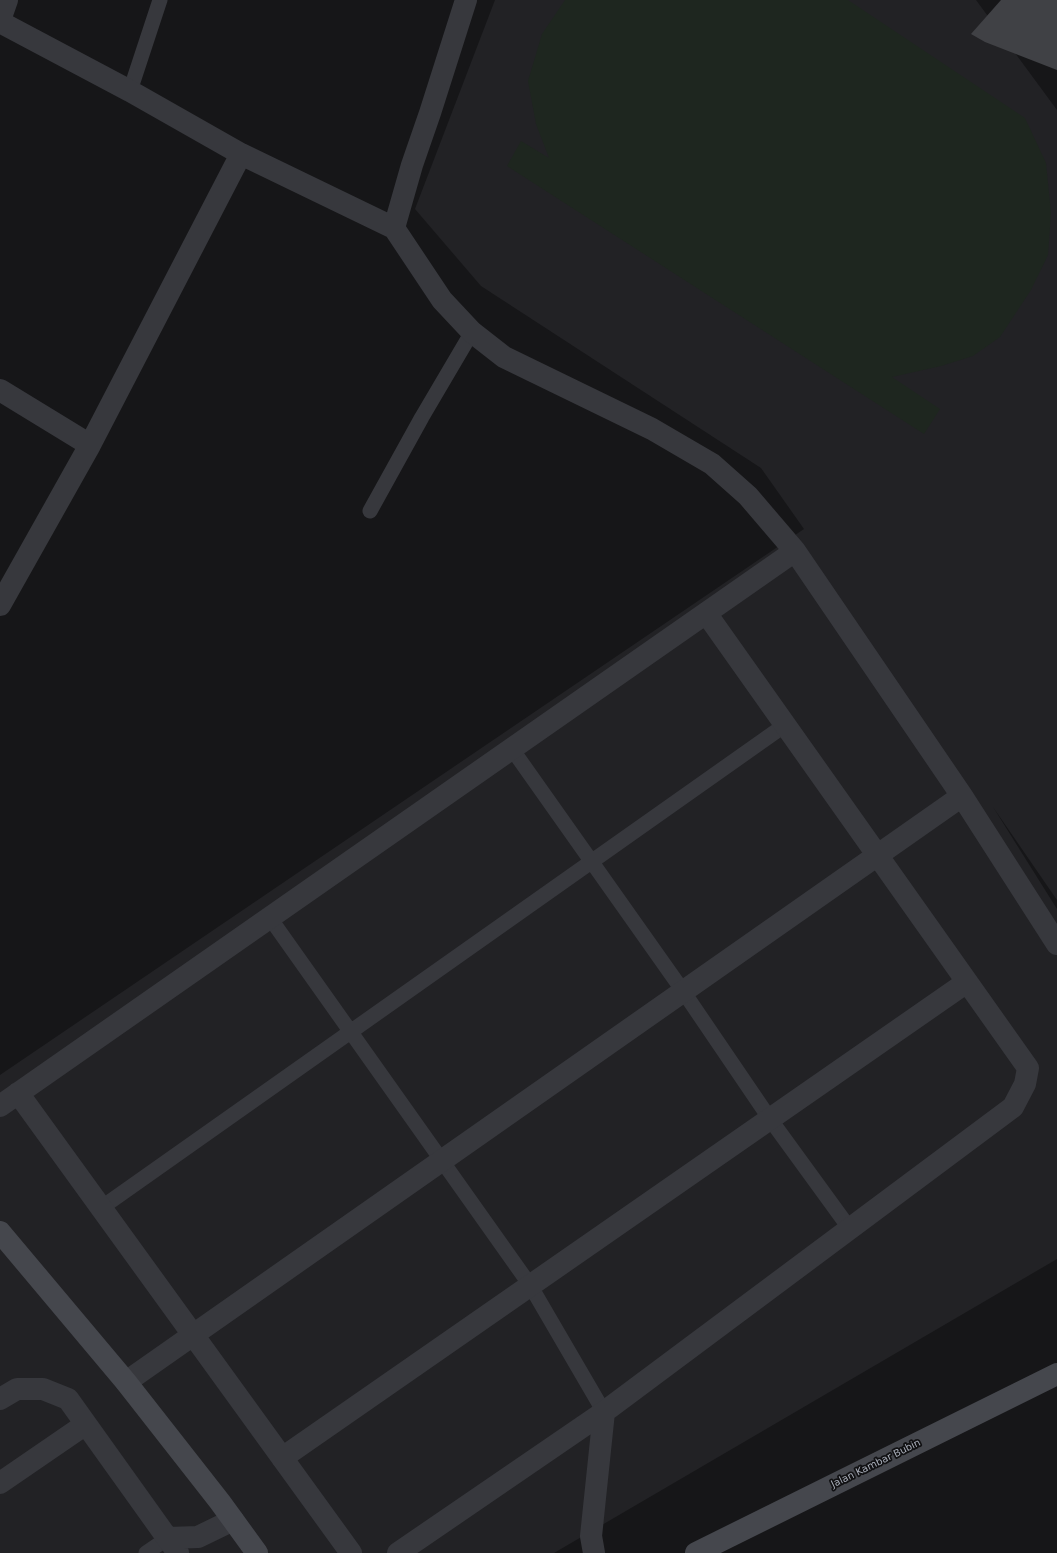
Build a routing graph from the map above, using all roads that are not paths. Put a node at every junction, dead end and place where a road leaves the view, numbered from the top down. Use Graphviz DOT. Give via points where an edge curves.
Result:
graph roads {
  1 [pos="7,0"];
  2 [pos="160,0"];
  3 [pos="466,0"];
  4 [pos="0,21"];
  5 [pos="130,91"];
  6 [pos="241,154"];
  7 [pos="394,228"];
  8 [pos="472,332"];
  9 [pos="0,390"];
  10 [pos="90,445"];
  11 [pos="370,511"];
  12 [pos="795,551"];
  13 [pos="0,605"];
  14 [pos="706,613"];
  15 [pos="785,725"];
  16 [pos="512,749"];
  17 [pos="962,796"];
  18 [pos="877,856"];
  19 [pos="591,861"];
  20 [pos="270,918"];
  21 [pos="1057,944"];
  22 [pos="966,982"];
  23 [pos="683,991"];
  24 [pos="351,1032"];
  25 [pos="18,1094"];
  26 [pos="0,1106"];
  27 [pos="770,1119"];
  28 [pos="442,1160"];
  29 [pos="102,1208"];
  30 [pos="850,1229"];
  31 [pos="0,1232"];
  32 [pos="530,1286"];
  33 [pos="193,1335"];
  34 [pos="1057,1374"];
  35 [pos="126,1382"];
  36 [pos="1,1397"];
  37 [pos="604,1412"];
  38 [pos="86,1424"];
  39 [pos="282,1458"];
  40 [pos="0,1483"];
  41 [pos="233,1520"];
  42 [pos="173,1545"];
  43 [pos="146,1553"];
  44 [pos="258,1553"];
  45 [pos="351,1553"];
  46 [pos="398,1553"];
  47 [pos="594,1553"];
  48 [pos="696,1553"];
  1 -- 4 [label="street"];
  2 -- 5 [label="lane"];
  3 -- 7 [label="street"];
  4 -- 5 [label="street"];
  5 -- 6 [label="street"];
  6 -- 7 [label="street"];
  6 -- 10 [label="street"];
  7 -- 8 [label="street" via="442,300"];
  8 -- 11 [label="lane"];
  8 -- 12 [label="street" via="504,357 652,429 712,464 748,496"];
  9 -- 10 [label="street"];
  10 -- 13 [label="street"];
  12 -- 14 [label="street"];
  12 -- 17 [label="street"];
  14 -- 15 [label="street"];
  14 -- 16 [label="street"];
  15 -- 18 [label="street"];
  15 -- 19 [label="lane"];
  16 -- 19 [label="lane"];
  16 -- 20 [label="street"];
  17 -- 18 [label="street"];
  17 -- 21 [label="street"];
  18 -- 22 [label="street"];
  18 -- 23 [label="street"];
  19 -- 23 [label="lane"];
  19 -- 24 [label="lane"];
  20 -- 24 [label="lane"];
  20 -- 25 [label="street"];
  22 -- 27 [label="street"];
  22 -- 30 [label="street" via="1028,1068 1025,1084 1014,1107"];
  23 -- 27 [label="lane"];
  23 -- 28 [label="street"];
  24 -- 28 [label="lane"];
  24 -- 29 [label="lane"];
  25 -- 26 [label="street"];
  25 -- 29 [label="street"];
  27 -- 30 [label="lane"];
  27 -- 32 [label="street"];
  28 -- 32 [label="lane"];
  28 -- 33 [label="street"];
  29 -- 33 [label="street"];
  30 -- 37 [label="street"];
  31 -- 35 [label="street"];
  32 -- 37 [label="lane"];
  32 -- 39 [label="street"];
  33 -- 35 [label="street"];
  33 -- 39 [label="street"];
  34 -- 48 [label="street, Jalan Kambar Bubin"];
  35 -- 41 [label="street"];
  36 -- 38 [label="street" via="17,1389 42,1389 68,1399"];
  37 -- 46 [label="street"];
  37 -- 47 [label="street" via="591,1536"];
  38 -- 40 [label="street"];
  38 -- 42 [label="street"];
  39 -- 45 [label="street"];
  41 -- 42 [label="street" via="208,1534"];
  41 -- 44 [label="street"];
  42 -- 43 [label="lane"];
}
